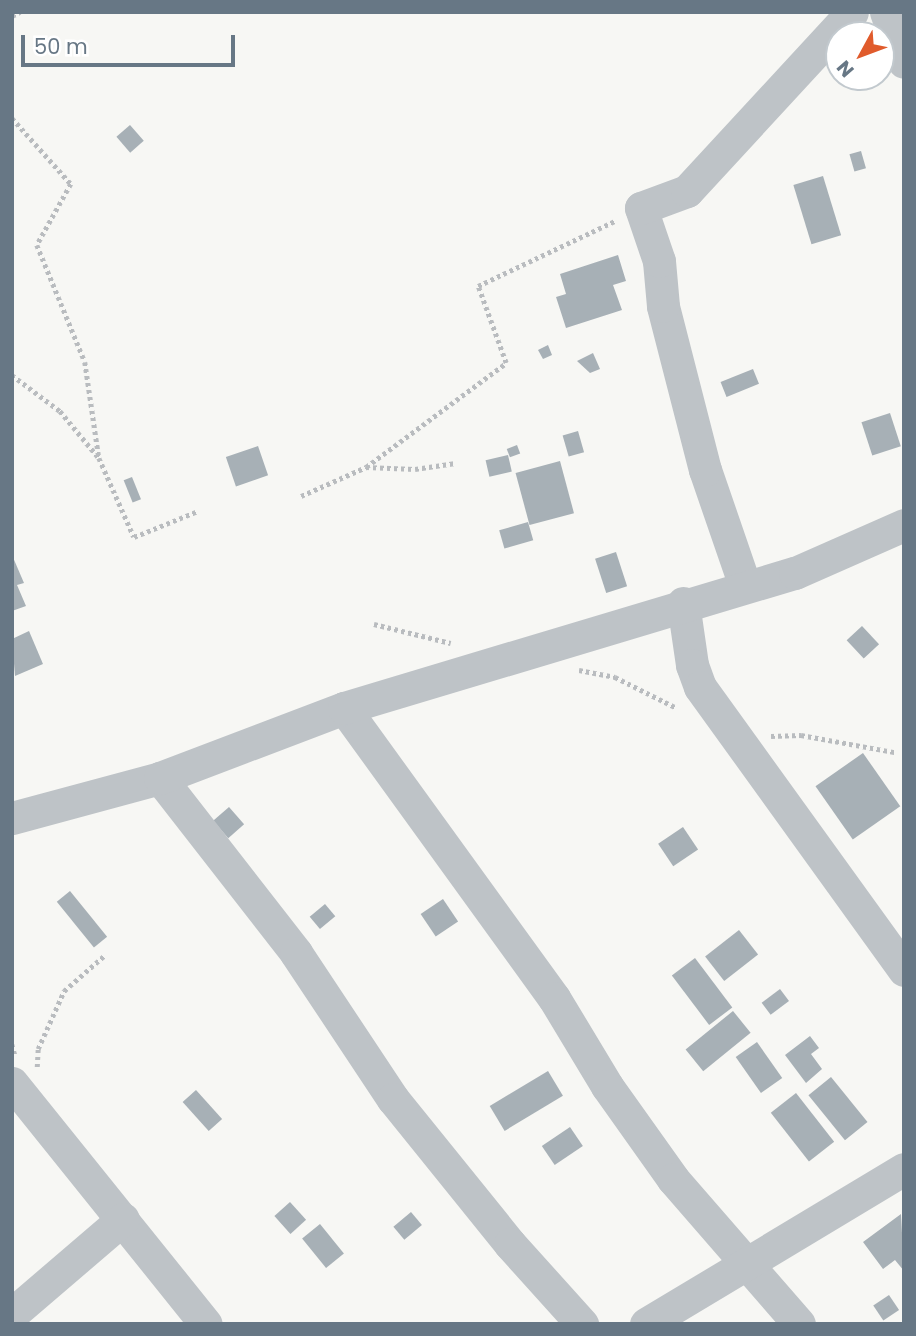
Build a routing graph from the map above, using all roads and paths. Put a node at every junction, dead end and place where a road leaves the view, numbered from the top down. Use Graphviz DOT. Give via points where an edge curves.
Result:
graph roads {
  1 [pos="20,12"];
  2 [pos="852,12"];
  3 [pos="886,12"];
  4 [pos="12,16"];
  5 [pos="904,62"];
  6 [pos="12,118"];
  7 [pos="641,208"];
  8 [pos="12,374"];
  9 [pos="99,458"];
  10 [pos="456,463"];
  11 [pos="366,467"];
  12 [pos="301,496"];
  13 [pos="198,511"];
  14 [pos="904,526"];
  15 [pos="745,586"];
  16 [pos="684,603"];
  17 [pos="374,624"];
  18 [pos="455,644"];
  19 [pos="575,670"];
  20 [pos="344,708"];
  21 [pos="688,713"];
  22 [pos="737,737"];
  23 [pos="894,752"];
  24 [pos="160,778"];
  25 [pos="12,818"];
  26 [pos="104,955"];
  27 [pos="904,970"];
  28 [pos="12,1083"];
  29 [pos="34,1113"];
  30 [pos="904,1169"];
  31 [pos="122,1219"];
  32 [pos="746,1265"];
  33 [pos="12,1314"];
  34 [pos="206,1324"];
  35 [pos="582,1324"];
  36 [pos="646,1324"];
  37 [pos="799,1324"];
  1 -- 4 [label="path"];
  2 -- 7 [label="street" via="687,191"];
  3 -- 5 [label="street"];
  6 -- 9 [label="path" via="71,184 37,245 85,362"];
  7 -- 11 [label="path" via="478,286 506,363"];
  7 -- 15 [label="street" via="659,261 663,306 705,470"];
  8 -- 9 [label="path" via="60,411"];
  9 -- 13 [label="path" via="134,537"];
  10 -- 11 [label="path" via="415,469"];
  11 -- 12 [label="path"];
  14 -- 15 [label="street" via="795,573"];
  15 -- 16 [label="street"];
  16 -- 20 [label="street"];
  16 -- 22 [label="street" via="692,665 700,687"];
  17 -- 18 [label="path"];
  19 -- 21 [label="path" via="615,677"];
  20 -- 24 [label="street"];
  20 -- 32 [label="street" via="554,998 607,1086 673,1180"];
  22 -- 23 [label="path" via="801,735"];
  22 -- 27 [label="street"];
  24 -- 25 [label="street"];
  24 -- 35 [label="street" via="296,953 393,1099 510,1244"];
  26 -- 29 [label="path" via="64,991 38,1049"];
  28 -- 29 [label="street"];
  29 -- 31 [label="street"];
  30 -- 32 [label="street"];
  31 -- 33 [label="street"];
  31 -- 34 [label="street"];
  32 -- 36 [label="street"];
  32 -- 37 [label="street"];
}
